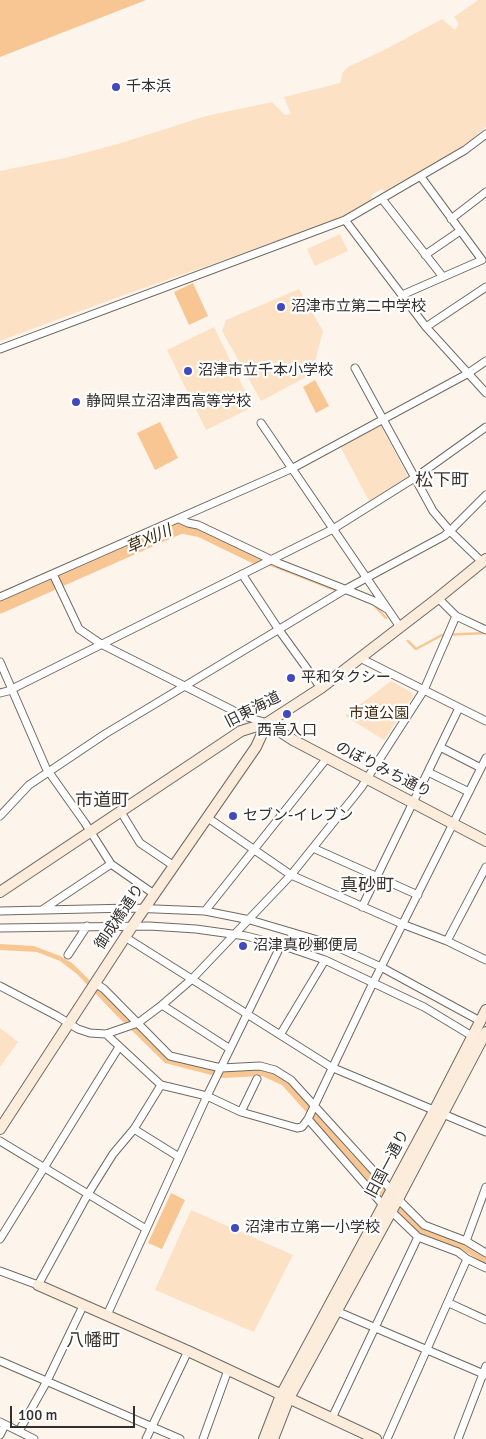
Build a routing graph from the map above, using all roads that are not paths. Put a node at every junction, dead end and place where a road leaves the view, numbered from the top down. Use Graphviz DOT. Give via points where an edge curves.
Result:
graph roads {
  1 [pos="486,134"];
  2 [pos="421,177"];
  3 [pos="486,192"];
  4 [pos="382,199"];
  5 [pos="451,219"];
  6 [pos="345,220"];
  7 [pos="460,231"];
  8 [pos="425,255"];
  9 [pos="443,277"];
  10 [pos="486,287"];
  11 [pos="402,295"];
  12 [pos="426,327"];
  13 [pos="0,348"];
  14 [pos="486,362"];
  15 [pos="355,368"];
  16 [pos="467,374"];
  17 [pos="486,393"];
  18 [pos="384,419"];
  19 [pos="261,423"];
  20 [pos="486,427"];
  21 [pos="293,468"];
  22 [pos="416,477"];
  23 [pos="486,495"];
  24 [pos="179,518"];
  25 [pos="333,529"];
  26 [pos="450,532"];
  27 [pos="271,559"];
  28 [pos="484,561"];
  29 [pos="53,574"];
  30 [pos="242,574"];
  31 [pos="366,578"];
  32 [pos="346,589"];
  33 [pos="0,597"];
  34 [pos="438,598"];
  35 [pos="388,610"];
  36 [pos="456,616"];
  37 [pos="400,627"];
  38 [pos="279,630"];
  39 [pos="486,630"];
  40 [pos="100,644"];
  41 [pos="360,658"];
  42 [pos="0,662"];
  43 [pos="185,686"];
  44 [pos="321,688"];
  45 [pos="12,689"];
  46 [pos="424,690"];
  47 [pos="0,693"];
  48 [pos="459,708"];
  49 [pos="486,721"];
  50 [pos="267,723"];
  51 [pos="440,747"];
  52 [pos="327,758"];
  53 [pos="486,758"];
  54 [pos="481,768"];
  55 [pos="49,771"];
  56 [pos="428,772"];
  57 [pos="366,778"];
  58 [pos="469,792"];
  59 [pos="413,803"];
  60 [pos="121,812"];
  61 [pos="0,816"];
  62 [pos="208,818"];
  63 [pos="453,824"];
  64 [pos="90,831"];
  65 [pos="486,841"];
  66 [pos="313,848"];
  67 [pos="254,850"];
  68 [pos="111,864"];
  69 [pos="174,866"];
  70 [pos="486,867"];
  71 [pos="291,875"];
  72 [pos="377,876"];
  73 [pos="0,892"];
  74 [pos="154,894"];
  75 [pos="418,895"];
  76 [pos="362,907"];
  77 [pos="144,908"];
  78 [pos="42,910"];
  79 [pos="0,911"];
  80 [pos="206,911"];
  81 [pos="250,920"];
  82 [pos="402,924"];
  83 [pos="133,925"];
  84 [pos="88,926"];
  85 [pos="0,928"];
  86 [pos="236,935"];
  87 [pos="125,937"];
  88 [pos="447,941"];
  89 [pos="281,945"];
  90 [pos="68,954"];
  91 [pos="325,960"];
  92 [pos="486,960"];
  93 [pos="381,967"];
  94 [pos="192,979"];
  95 [pos="373,982"];
  96 [pos="0,986"];
  97 [pos="93,986"];
  98 [pos="162,1005"];
  99 [pos="486,1010"];
  100 [pos="247,1013"];
  101 [pos="480,1021"];
  102 [pos="68,1023"];
  103 [pos="138,1023"];
  104 [pos="486,1032"];
  105 [pos="106,1034"];
  106 [pos="280,1035"];
  107 [pos="479,1042"];
  108 [pos="119,1047"];
  109 [pos="230,1049"];
  110 [pos="331,1067"];
  111 [pos="221,1068"];
  112 [pos="257,1079"];
  113 [pos="161,1085"];
  114 [pos="207,1096"];
  115 [pos="314,1106"];
  116 [pos="241,1112"];
  117 [pos="438,1112"];
  118 [pos="308,1119"];
  119 [pos="0,1129"];
  120 [pos="134,1129"];
  121 [pos="486,1132"];
  122 [pos="0,1141"];
  123 [pos="179,1157"];
  124 [pos="45,1168"];
  125 [pos="486,1187"];
  126 [pos="88,1194"];
  127 [pos="391,1200"];
  128 [pos="146,1229"];
  129 [pos="418,1237"];
  130 [pos="0,1239"];
  131 [pos="466,1241"];
  132 [pos="486,1253"];
  133 [pos="467,1259"];
  134 [pos="486,1268"];
  135 [pos="0,1271"];
  136 [pos="38,1285"];
  137 [pos="448,1303"];
  138 [pos="83,1306"];
  139 [pos="336,1311"];
  140 [pos="107,1315"];
  141 [pos="486,1320"];
  142 [pos="374,1327"];
  143 [pos="428,1350"];
  144 [pos="188,1351"];
  145 [pos="0,1361"];
  146 [pos="486,1366"];
  147 [pos="228,1370"];
  148 [pos="485,1374"];
  149 [pos="47,1381"];
  150 [pos="285,1396"];
  151 [pos="332,1418"];
  152 [pos="2,1423"];
  153 [pos="152,1426"];
  154 [pos="19,1431"];
  155 [pos="0,1435"];
  156 [pos="34,1439"];
  157 [pos="146,1439"];
  158 [pos="180,1439"];
  159 [pos="203,1439"];
  160 [pos="264,1439"];
  161 [pos="273,1439"];
  162 [pos="376,1439"];
  163 [pos="387,1439"];
  164 [pos="458,1439"];
  1 -- 2 [label="street"];
  2 -- 4 [label="street"];
  2 -- 5 [label="street"];
  3 -- 5 [label="street"];
  4 -- 6 [label="street"];
  4 -- 8 [label="street"];
  5 -- 7 [label="street"];
  6 -- 11 [label="street"];
  6 -- 13 [label="street"];
  7 -- 8 [label="street"];
  7 -- 9 [label="street" via="482,260"];
  8 -- 9 [label="street"];
  9 -- 11 [label="street"];
  10 -- 12 [label="street"];
  11 -- 12 [label="street"];
  12 -- 16 [label="street"];
  14 -- 16 [label="street"];
  15 -- 18 [label="street"];
  16 -- 17 [label="street"];
  16 -- 18 [label="street"];
  18 -- 21 [label="street"];
  18 -- 22 [label="street"];
  19 -- 21 [label="street"];
  20 -- 22 [label="street"];
  21 -- 24 [label="street"];
  21 -- 25 [label="street"];
  22 -- 25 [label="street"];
  22 -- 26 [label="street" via="433,511"];
  23 -- 26 [label="street"];
  24 -- 27 [label="street"];
  24 -- 29 [label="street"];
  25 -- 27 [label="street"];
  25 -- 31 [label="street"];
  26 -- 28 [label="street"];
  26 -- 31 [label="street"];
  27 -- 30 [label="street"];
  27 -- 32 [label="street"];
  28 -- 34 [label="street, 旧東海道"];
  29 -- 33 [label="street"];
  29 -- 40 [label="street" via="79,629"];
  30 -- 38 [label="street"];
  30 -- 40 [label="street"];
  31 -- 32 [label="street"];
  31 -- 35 [label="street"];
  32 -- 35 [label="street"];
  32 -- 38 [label="street"];
  34 -- 36 [label="street"];
  34 -- 37 [label="street, 旧東海道"];
  35 -- 37 [label="street"];
  36 -- 39 [label="street"];
  36 -- 46 [label="street"];
  37 -- 41 [label="street, 旧東海道"];
  38 -- 43 [label="street"];
  38 -- 44 [label="street"];
  40 -- 43 [label="street"];
  40 -- 45 [label="street"];
  41 -- 44 [label="street, 旧東海道"];
  41 -- 46 [label="street"];
  42 -- 45 [label="street"];
  43 -- 50 [label="street" via="244,716"];
  43 -- 55 [label="street"];
  44 -- 50 [label="street, 旧東海道"];
  45 -- 47 [label="street"];
  45 -- 55 [label="street"];
  46 -- 48 [label="street"];
  46 -- 57 [label="street"];
  48 -- 49 [label="street"];
  48 -- 51 [label="street"];
  50 -- 52 [label="street, のぼりみち通り"];
  50 -- 60 [label="street, 旧東海道" via="241,731"];
  50 -- 62 [label="street, 御成橋通り" via="256,747"];
  51 -- 54 [label="street"];
  51 -- 56 [label="street"];
  52 -- 57 [label="street, のぼりみち通り"];
  52 -- 67 [label="street"];
  53 -- 54 [label="street"];
  54 -- 58 [label="street"];
  55 -- 61 [label="street" via="29,785"];
  55 -- 64 [label="street"];
  56 -- 58 [label="street"];
  56 -- 59 [label="street"];
  57 -- 59 [label="street, のぼりみち通り"];
  57 -- 66 [label="street"];
  58 -- 63 [label="street"];
  59 -- 63 [label="street, のぼりみち通り"];
  59 -- 72 [label="street"];
  60 -- 64 [label="street, 旧東海道"];
  60 -- 69 [label="street" via="140,843"];
  62 -- 67 [label="street"];
  62 -- 69 [label="street, 御成橋通り"];
  63 -- 65 [label="street, のぼりみち通り"];
  63 -- 75 [label="street"];
  64 -- 68 [label="street"];
  64 -- 73 [label="street, 旧東海道"];
  66 -- 71 [label="street"];
  66 -- 72 [label="street"];
  67 -- 71 [label="street"];
  67 -- 80 [label="street"];
  68 -- 74 [label="street"];
  68 -- 78 [label="street"];
  69 -- 74 [label="street, 御成橋通り"];
  70 -- 88 [label="street"];
  71 -- 76 [label="street"];
  71 -- 81 [label="street"];
  72 -- 75 [label="street"];
  72 -- 76 [label="street"];
  74 -- 77 [label="street, 御成橋通り"];
  75 -- 82 [label="street"];
  76 -- 82 [label="street"];
  77 -- 78 [label="street"];
  77 -- 80 [label="street"];
  77 -- 83 [label="street, 御成橋通り"];
  78 -- 79 [label="street"];
  80 -- 81 [label="street"];
  81 -- 86 [label="street"];
  81 -- 93 [label="street" via="328,943"];
  82 -- 88 [label="street"];
  82 -- 93 [label="street"];
  83 -- 84 [label="street"];
  83 -- 86 [label="street"];
  83 -- 87 [label="street, 御成橋通り"];
  84 -- 85 [label="street"];
  84 -- 90 [label="street"];
  86 -- 89 [label="street"];
  86 -- 94 [label="street"];
  87 -- 94 [label="street"];
  87 -- 97 [label="street, 御成橋通り"];
  88 -- 92 [label="street"];
  89 -- 91 [label="street"];
  89 -- 100 [label="street"];
  91 -- 95 [label="street"];
  91 -- 106 [label="street"];
  93 -- 95 [label="street"];
  93 -- 101 [label="street"];
  94 -- 98 [label="street"];
  94 -- 100 [label="street"];
  95 -- 107 [label="street"];
  95 -- 110 [label="street"];
  96 -- 102 [label="street"];
  97 -- 102 [label="street, 御成橋通り"];
  97 -- 103 [label="street" via="104,989"];
  98 -- 103 [label="street"];
  98 -- 109 [label="street"];
  99 -- 101 [label="street, 旧国一通り"];
  100 -- 106 [label="street"];
  100 -- 109 [label="street"];
  101 -- 107 [label="street, 旧国一通り"];
  102 -- 105 [label="street" via="90,1033"];
  102 -- 119 [label="street, 御成橋通り"];
  103 -- 105 [label="street"];
  103 -- 111 [label="street" via="170,1056"];
  104 -- 107 [label="street, 旧国一通り"];
  105 -- 108 [label="street"];
  106 -- 110 [label="street"];
  107 -- 117 [label="street, 旧国一通り"];
  108 -- 113 [label="street"];
  108 -- 124 [label="street"];
  109 -- 111 [label="street"];
  110 -- 115 [label="street"];
  110 -- 117 [label="street"];
  111 -- 114 [label="street"];
  111 -- 115 [label="street" via="260,1066 275,1070 291,1080"];
  112 -- 116 [label="street"];
  113 -- 114 [label="street"];
  113 -- 120 [label="street"];
  114 -- 116 [label="street"];
  114 -- 123 [label="street"];
  115 -- 118 [label="street"];
  115 -- 127 [label="street"];
  116 -- 118 [label="street" via="297,1128"];
  117 -- 121 [label="street"];
  117 -- 127 [label="street, 旧国一通り"];
  118 -- 127 [label="street"];
  120 -- 123 [label="street"];
  120 -- 126 [label="street" via="113,1154"];
  122 -- 124 [label="street"];
  123 -- 128 [label="street"];
  124 -- 126 [label="street"];
  124 -- 130 [label="street"];
  125 -- 131 [label="street"];
  126 -- 128 [label="street"];
  126 -- 136 [label="street"];
  127 -- 129 [label="street"];
  127 -- 131 [label="street" via="424,1225"];
  127 -- 139 [label="street, 旧国一通り"];
  127 -- 150 [label="street, 旧国一通り"];
  128 -- 140 [label="street"];
  129 -- 133 [label="street" via="458,1252"];
  129 -- 142 [label="street"];
  131 -- 132 [label="street"];
  133 -- 134 [label="street"];
  133 -- 137 [label="street"];
  135 -- 136 [label="street"];
  136 -- 138 [label="street"];
  137 -- 141 [label="street"];
  137 -- 143 [label="street"];
  138 -- 140 [label="street"];
  138 -- 149 [label="street"];
  139 -- 142 [label="street"];
  139 -- 150 [label="street, 旧国一通り"];
  140 -- 144 [label="street"];
  142 -- 143 [label="street"];
  142 -- 151 [label="street"];
  143 -- 148 [label="street"];
  143 -- 163 [label="street"];
  144 -- 147 [label="street"];
  144 -- 153 [label="street"];
  145 -- 149 [label="street"];
  146 -- 148 [label="street"];
  147 -- 150 [label="street"];
  147 -- 159 [label="street"];
  148 -- 164 [label="street"];
  149 -- 153 [label="street"];
  149 -- 154 [label="street"];
  150 -- 151 [label="street"];
  150 -- 160 [label="street, 旧国一通り"];
  150 -- 161 [label="street, 旧国一通り"];
  151 -- 162 [label="street"];
  152 -- 154 [label="street"];
  152 -- 155 [label="street"];
  153 -- 157 [label="street"];
  153 -- 158 [label="street"];
  154 -- 156 [label="street"];
}
